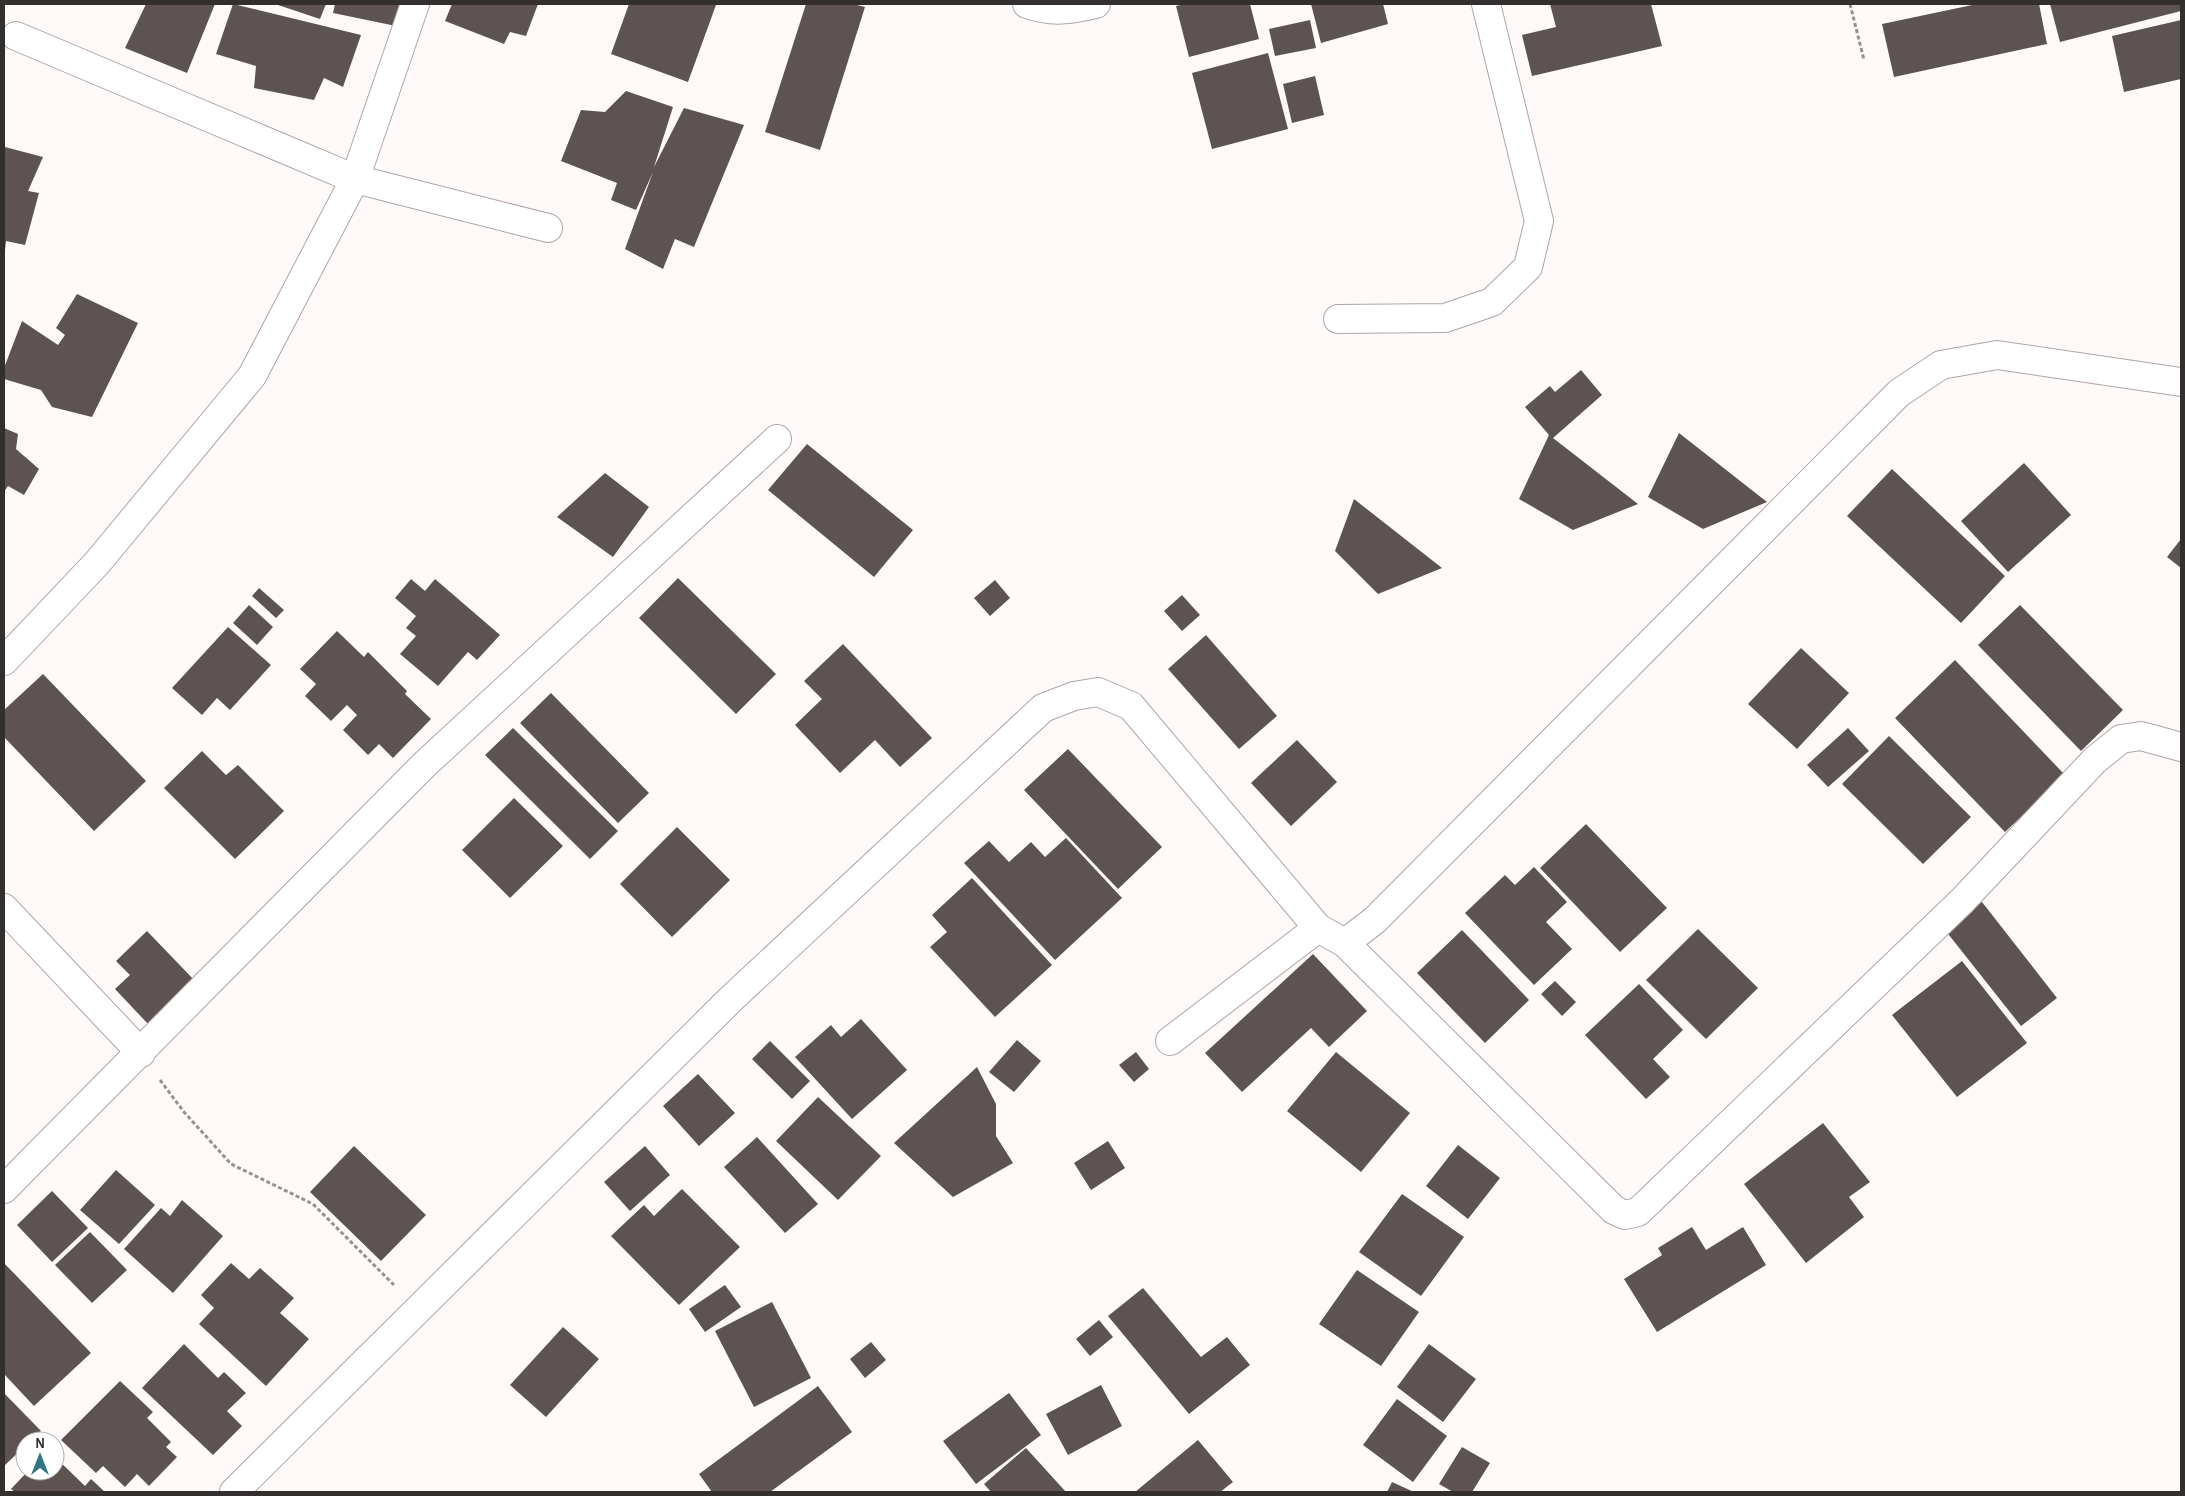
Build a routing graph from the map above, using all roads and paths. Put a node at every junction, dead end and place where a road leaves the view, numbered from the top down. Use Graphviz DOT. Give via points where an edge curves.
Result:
graph roads {
  1 [pos="415,4"];
  2 [pos="1027,4"];
  3 [pos="1096,4"];
  4 [pos="1486,4"];
  5 [pos="1850,4"];
  6 [pos="16,36"];
  7 [pos="1864,60"];
  8 [pos="356,179"];
  9 [pos="548,228"];
  10 [pos="1338,319"];
  11 [pos="2181,382"];
  12 [pos="777,439"];
  13 [pos="4,661"];
  14 [pos="2181,747"];
  15 [pos="4,908"];
  16 [pos="1318,928"];
  17 [pos="1346,943"];
  18 [pos="1170,1041"];
  19 [pos="140,1053"];
  20 [pos="4,1189"];
  21 [pos="417,1308"];
  22 [pos="234,1492"];
  1 -- 8 [label="street"];
  2 -- 3 [label="street" via="1042,9 1067,10"];
  4 -- 10 [label="street" via="1539,221 1528,267 1492,302 1445,318"];
  5 -- 7 [label="path"];
  6 -- 8 [label="street"];
  8 -- 9 [label="street"];
  8 -- 13 [label="street" via="252,376 97,563"];
  11 -- 17 [label="street" via="1997,355 1941,365 1899,393 1375,920"];
  12 -- 19 [label="street" via="424,765"];
  14 -- 17 [label="street" via="2141,736 2121,739 2102,755 1955,908 1638,1212 1625,1215 1614,1210"];
  15 -- 19 [label="street"];
  16 -- 17 [label="street"];
  16 -- 18 [label="street"];
  16 -- 21 [label="street" via="1131,706 1098,692 1074,696 1043,708 732,998"];
  19 -- 20 [label="street"];
  19 -- 21 [label="path" via="184,1112 231,1164 313,1204"];
  21 -- 22 [label="street"];
}
